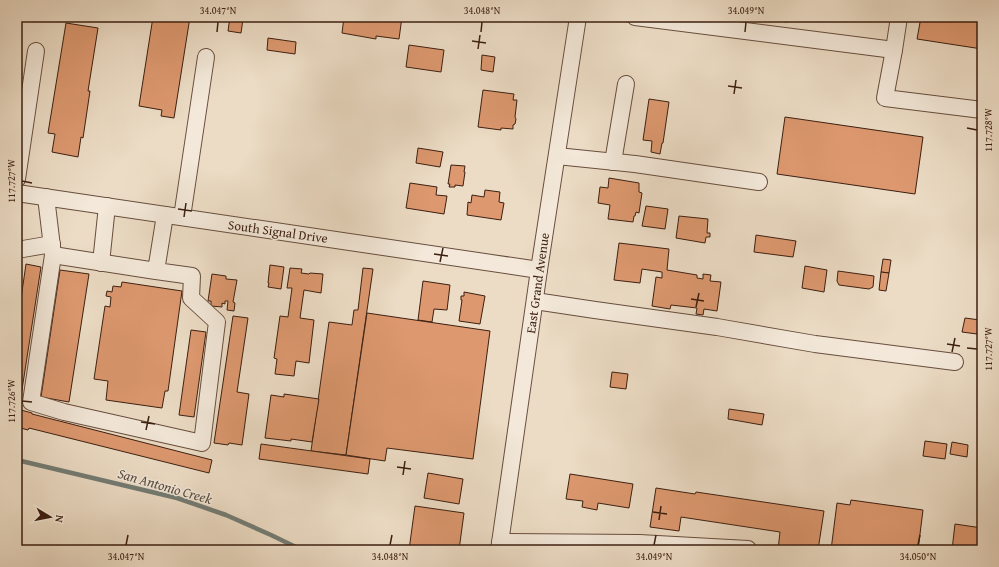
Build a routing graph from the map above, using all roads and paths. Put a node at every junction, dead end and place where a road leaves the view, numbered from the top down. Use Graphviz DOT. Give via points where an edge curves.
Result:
graph roads {
  1 [pos="578,17"];
  2 [pos="635,17"];
  3 [pos="898,17"];
  4 [pos="894,50"];
  5 [pos="36,51"];
  6 [pos="206,57"];
  7 [pos="626,84"];
  8 [pos="982,110"];
  9 [pos="556,156"];
  10 [pos="613,162"];
  11 [pos="17,179"];
  12 [pos="759,182"];
  13 [pos="17,193"];
  14 [pos="46,197"];
  15 [pos="107,206"];
  16 [pos="165,215"];
  17 [pos="182,217"];
  18 [pos="52,249"];
  19 [pos="17,251"];
  20 [pos="101,263"];
  21 [pos="539,270"];
  22 [pos="156,271"];
  23 [pos="535,301"];
  24 [pos="954,362"];
  25 [pos="500,546"];
  26 [pos="638,547"];
  27 [pos="748,549"];
  1 -- 9 [label="street, East Grand Avenue"];
  2 -- 4 [label="street"];
  3 -- 4 [label="street"];
  4 -- 8 [label="street" via="885,98"];
  5 -- 11 [label="street"];
  6 -- 17 [label="street"];
  7 -- 10 [label="street"];
  9 -- 10 [label="street"];
  9 -- 21 [label="street, East Grand Avenue"];
  10 -- 12 [label="street"];
  13 -- 14 [label="street, South Signal Drive"];
  14 -- 15 [label="street, South Signal Drive"];
  14 -- 18 [label="street"];
  15 -- 16 [label="street, South Signal Drive"];
  15 -- 20 [label="street"];
  16 -- 17 [label="street, South Signal Drive"];
  16 -- 22 [label="street"];
  17 -- 21 [label="street, South Signal Drive"];
  18 -- 19 [label="street"];
  18 -- 20 [label="street"];
  18 -- 22 [label="street" via="31,402 202,444 217,322 191,298 192,276"];
  20 -- 22 [label="street"];
  21 -- 23 [label="street, East Grand Avenue"];
  23 -- 24 [label="street" via="815,344"];
  23 -- 25 [label="street, East Grand Avenue"];
  25 -- 26 [label="street"];
  26 -- 27 [label="street"];
}
